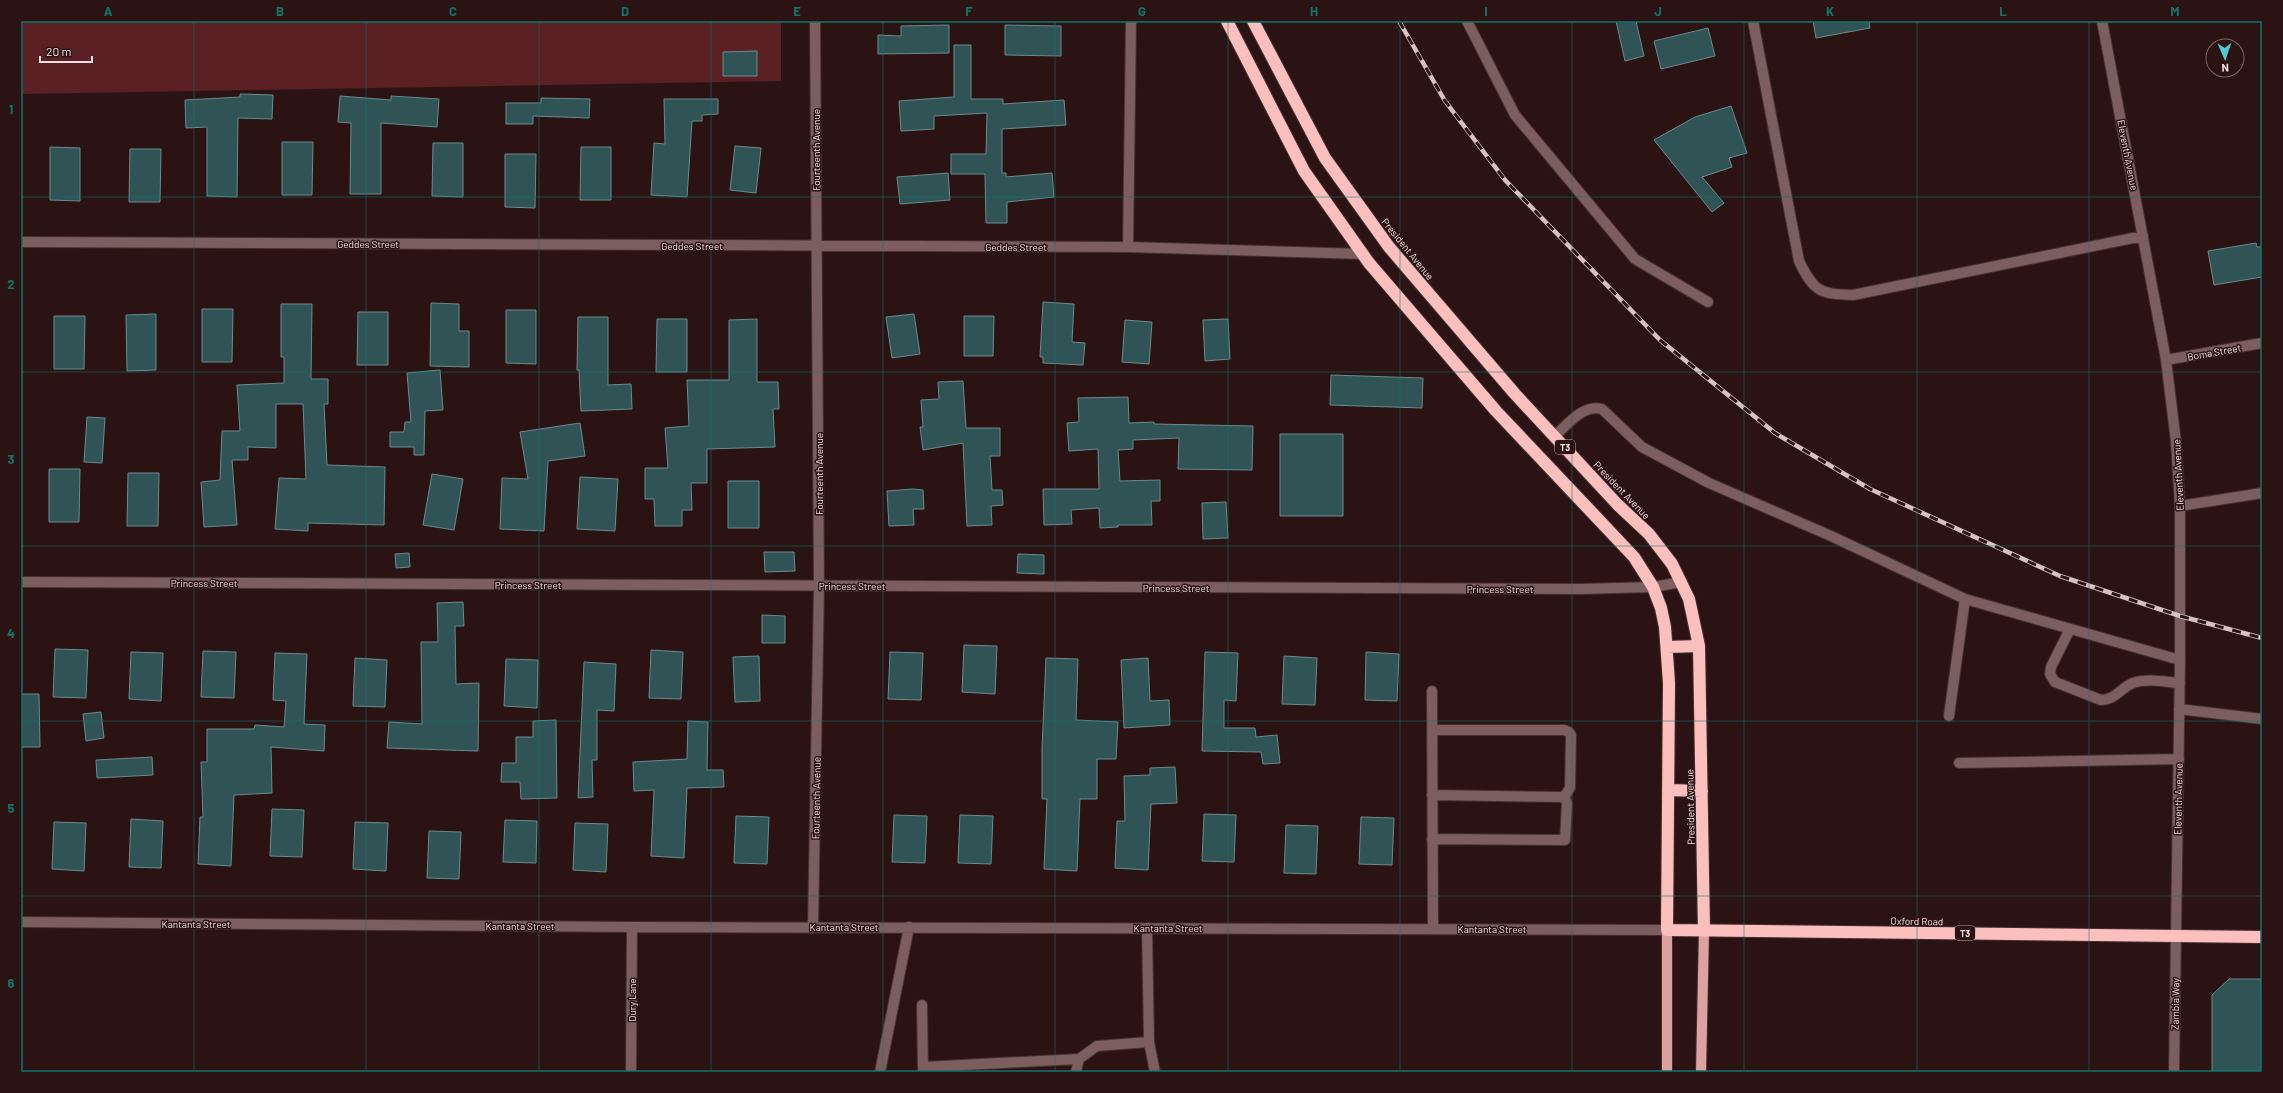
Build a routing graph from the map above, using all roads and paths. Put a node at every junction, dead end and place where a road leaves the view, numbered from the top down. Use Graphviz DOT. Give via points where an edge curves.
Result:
graph roads {
  1 [pos="816,21"];
  2 [pos="1131,21"];
  3 [pos="1227,21"];
  4 [pos="1253,21"];
  5 [pos="1467,21"];
  6 [pos="1753,21"];
  7 [pos="2102,21"];
  8 [pos="2143,236"];
  9 [pos="21,242"];
  10 [pos="817,247"];
  11 [pos="1128,247"];
  12 [pos="1364,254"];
  13 [pos="1708,302"];
  14 [pos="2262,344"];
  15 [pos="2166,360"];
  16 [pos="1555,436"];
  17 [pos="2262,493"];
  18 [pos="2180,506"];
  19 [pos="21,582"];
  20 [pos="1682,582"];
  21 [pos="819,586"];
  22 [pos="1653,587"];
  23 [pos="1965,599"];
  24 [pos="2070,629"];
  25 [pos="1699,646"];
  26 [pos="1667,647"];
  27 [pos="2180,660"];
  28 [pos="2180,683"];
  29 [pos="1432,691"];
  30 [pos="2180,709"];
  31 [pos="1949,716"];
  32 [pos="2262,719"];
  33 [pos="1432,730"];
  34 [pos="2179,759"];
  35 [pos="1959,763"];
  36 [pos="1668,790"];
  37 [pos="1702,791"];
  38 [pos="1432,795"];
  39 [pos="1564,797"];
  40 [pos="1432,840"];
  41 [pos="21,922"];
  42 [pos="632,927"];
  43 [pos="813,927"];
  44 [pos="909,927"];
  45 [pos="1147,928"];
  46 [pos="1433,929"];
  47 [pos="1668,930"];
  48 [pos="1704,930"];
  49 [pos="2176,936"];
  50 [pos="2262,937"];
  51 [pos="922,1005"];
  52 [pos="1149,1042"];
  53 [pos="1079,1059"];
  54 [pos="923,1069"];
  55 [pos="632,1072"];
  56 [pos="880,1072"];
  57 [pos="1076,1072"];
  58 [pos="1155,1072"];
  59 [pos="1667,1072"];
  60 [pos="1701,1072"];
  61 [pos="2174,1072"];
  1 -- 10 [label="street, Fourteenth Avenue"];
  2 -- 11 [label="street"];
  3 -- 12 [label="highway, T3" via="1304,171"];
  4 -- 16 [label="highway, President Avenue / T3" via="1325,158 1389,247 1515,394"];
  5 -- 13 [label="street" via="1515,115 1635,259"];
  6 -- 8 [label="street" via="1799,261 1810,283 1828,294 1853,295"];
  7 -- 8 [label="street, Eleventh Avenue"];
  8 -- 15 [label="street, Eleventh Avenue"];
  9 -- 10 [label="street, Geddes Street"];
  10 -- 11 [label="street, Geddes Street"];
  10 -- 21 [label="street, Fourteenth Avenue"];
  11 -- 12 [label="street, Geddes Street"];
  12 -- 22 [label="highway, T3" via="1496,411 1634,557"];
  14 -- 15 [label="street, Boma Street"];
  15 -- 18 [label="street, Eleventh Avenue" via="2176,442"];
  16 -- 20 [label="highway, President Avenue / T3" via="1618,505 1649,534"];
  16 -- 23 [label="street" via="1586,409 1602,409 1642,447 1709,483 1831,536"];
  17 -- 18 [label="street"];
  18 -- 27 [label="street, Eleventh Avenue"];
  19 -- 21 [label="street, Princess Street"];
  20 -- 22 [label="street, Princess Street"];
  20 -- 25 [label="highway, President Avenue / T3" via="1695,617"];
  21 -- 22 [label="street, Princess Street" via="1565,589"];
  21 -- 43 [label="street, Fourteenth Avenue"];
  22 -- 26 [label="highway, T3" via="1661,608"];
  23 -- 24 [label="street"];
  23 -- 31 [label="street"];
  24 -- 27 [label="street"];
  24 -- 28 [label="street" via="2050,667 2050,674 2055,682 2101,700 2107,700 2141,680"];
  25 -- 26 [label="highway"];
  25 -- 37 [label="highway, President Avenue / T3"];
  26 -- 36 [label="highway, T3"];
  27 -- 28 [label="street, Eleventh Avenue"];
  28 -- 30 [label="street, Eleventh Avenue"];
  29 -- 33 [label="street"];
  30 -- 32 [label="street"];
  30 -- 34 [label="street, Eleventh Avenue"];
  33 -- 38 [label="street"];
  33 -- 39 [label="street" via="1569,732 1570,788"];
  34 -- 35 [label="street"];
  34 -- 49 [label="street, Eleventh Avenue"];
  36 -- 37 [label="highway"];
  36 -- 47 [label="highway, T3"];
  37 -- 48 [label="highway, President Avenue / T3"];
  38 -- 39 [label="street"];
  38 -- 40 [label="street"];
  39 -- 40 [label="street" via="1567,803 1567,837 1563,841"];
  40 -- 46 [label="street"];
  41 -- 42 [label="street, Kantanta Street"];
  42 -- 43 [label="street, Kantanta Street"];
  42 -- 55 [label="street, Dury Lane"];
  43 -- 44 [label="street, Kantanta Street"];
  44 -- 45 [label="street, Kantanta Street"];
  44 -- 56 [label="street"];
  45 -- 46 [label="street, Kantanta Street"];
  45 -- 52 [label="street"];
  46 -- 47 [label="street, Kantanta Street"];
  47 -- 48 [label="highway, Oxford Road / T3"];
  47 -- 59 [label="main road"];
  48 -- 49 [label="highway, Oxford Road / T3"];
  48 -- 60 [label="main road, President Avenue"];
  49 -- 50 [label="highway, Oxford Road / T3"];
  49 -- 61 [label="street, Zambia Way"];
  51 -- 54 [label="street"];
  52 -- 53 [label="street" via="1097,1046"];
  52 -- 58 [label="street"];
  53 -- 54 [label="street"];
  53 -- 57 [label="street"];
}
